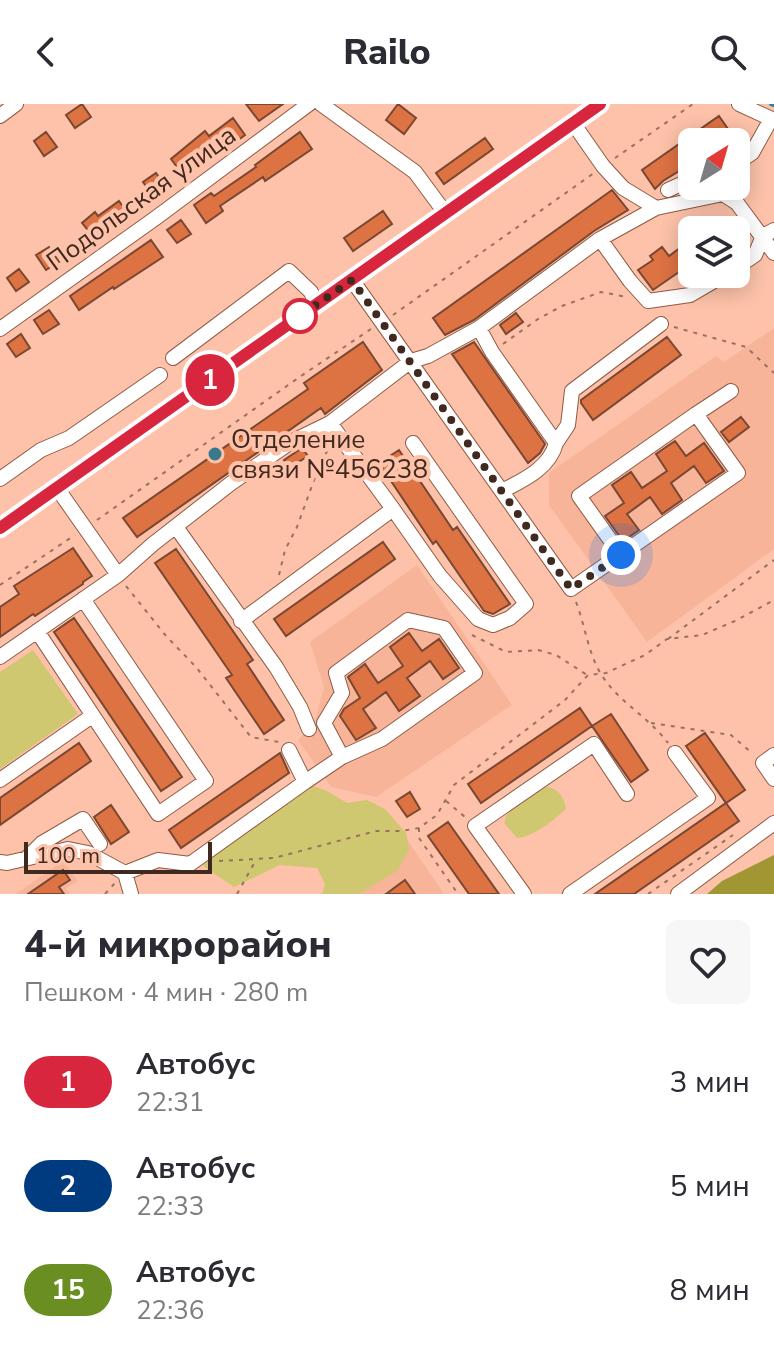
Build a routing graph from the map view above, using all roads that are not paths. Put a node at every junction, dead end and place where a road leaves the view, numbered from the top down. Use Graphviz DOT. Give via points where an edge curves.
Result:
graph roads {
  1 [pos="16,104"];
  2 [pos="309,104"];
  3 [pos="321,104"];
  4 [pos="600,104"];
  5 [pos="739,104"];
  6 [pos="0,116"];
  7 [pos="773,120"];
  8 [pos="573,123"];
  9 [pos="750,154"];
  10 [pos="678,185"];
  11 [pos="668,190"];
  12 [pos="656,208"];
  13 [pos="446,214"];
  14 [pos="768,233"];
  15 [pos="600,239"];
  16 [pos="774,253"];
  17 [pos="750,258"];
  18 [pos="352,280"];
  19 [pos="702,288"];
  20 [pos="316,305"];
  21 [pos="661,324"];
  22 [pos="479,328"];
  23 [pos="0,329"];
  24 [pos="173,358"];
  25 [pos="411,361"];
  26 [pos="160,375"];
  27 [pos="731,391"];
  28 [pos="696,414"];
  29 [pos="334,428"];
  30 [pos="413,443"];
  31 [pos="556,443"];
  32 [pos="0,479"];
  33 [pos="57,488"];
  34 [pos="502,491"];
  35 [pos="393,509"];
  36 [pos="176,527"];
  37 [pos="0,528"];
  38 [pos="621,555"];
  39 [pos="118,575"];
  40 [pos="83,599"];
  41 [pos="241,621"];
  42 [pos="37,631"];
  43 [pos="0,657"];
  44 [pos="92,716"];
  45 [pos="309,729"];
  46 [pos="289,750"];
  47 [pos="675,753"];
  48 [pos="342,757"];
  49 [pos="769,759"];
  50 [pos="774,779"];
  51 [pos="0,780"];
  52 [pos="305,782"];
  53 [pos="627,794"];
  54 [pos="774,823"];
  55 [pos="100,844"];
  56 [pos="27,858"];
  57 [pos="0,862"];
  58 [pos="125,873"];
  59 [pos="131,894"];
  60 [pos="524,894"];
  61 [pos="570,894"];
  62 [pos="678,894"];
  1 -- 6 [label="street"];
  2 -- 23 [label="street, Подольская улица"];
  3 -- 13 [label="street" via="415,172"];
  4 -- 8 [label="main road"];
  5 -- 7 [label="street"];
  7 -- 9 [label="street"];
  8 -- 12 [label="street" via="623,188"];
  8 -- 13 [label="main road"];
  10 -- 11 [label="street"];
  12 -- 14 [label="street" via="723,194"];
  12 -- 15 [label="street"];
  13 -- 18 [label="main road"];
  14 -- 16 [label="street"];
  14 -- 17 [label="street"];
  15 -- 19 [label="street" via="648,301"];
  15 -- 22 [label="street"];
  18 -- 20 [label="main road"];
  18 -- 25 [label="street"];
  20 -- 24 [label="street" via="311,292 289,271"];
  20 -- 33 [label="main road"];
  21 -- 31 [label="street" via="572,391 568,425"];
  22 -- 25 [label="street"];
  22 -- 31 [label="street"];
  25 -- 29 [label="street"];
  25 -- 34 [label="street"];
  26 -- 32 [label="street"];
  27 -- 28 [label="street"];
  28 -- 38 [label="street" via="738,473"];
  28 -- 38 [label="street" via="579,496"];
  29 -- 35 [label="street"];
  29 -- 36 [label="street" via="291,442"];
  30 -- 35 [label="street" via="526,604 493,625 478,619"];
  31 -- 34 [label="street" via="554,453 532,475"];
  33 -- 37 [label="main road"];
  33 -- 39 [label="street"];
  34 -- 38 [label="street" via="571,589"];
  35 -- 41 [label="street"];
  36 -- 39 [label="street"];
  36 -- 41 [label="street"];
  39 -- 40 [label="street"];
  40 -- 42 [label="street"];
  40 -- 44 [label="street" via="206,781 158,814"];
  41 -- 45 [label="street" via="276,667"];
  42 -- 43 [label="street"];
  42 -- 44 [label="street"];
  44 -- 51 [label="street"];
  46 -- 52 [label="street"];
  47 -- 61 [label="street" via="708,798"];
  48 -- 48 [label="street" via="324,723 342,693 336,673 408,620 444,628 475,673 382,739"];
  48 -- 52 [label="street"];
  49 -- 50 [label="street"];
  52 -- 58 [label="street" via="190,864 158,860"];
  53 -- 60 [label="street" via="594,744 475,826"];
  54 -- 62 [label="street"];
  55 -- 56 [label="street" via="83,819"];
  56 -- 57 [label="street"];
  56 -- 58 [label="street" via="68,849 88,853"];
  58 -- 59 [label="street"];
}
